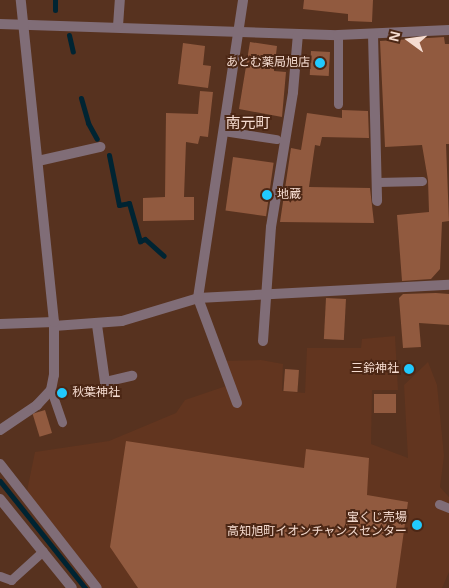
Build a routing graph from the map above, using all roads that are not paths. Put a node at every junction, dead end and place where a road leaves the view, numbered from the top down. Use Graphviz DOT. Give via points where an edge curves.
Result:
graph roads {
  1 [pos="20,0"];
  2 [pos="120,0"];
  3 [pos="243,0"];
  4 [pos="21,23"];
  5 [pos="0,24"];
  6 [pos="118,26"];
  7 [pos="449,30"];
  8 [pos="238,32"];
  9 [pos="298,34"];
  10 [pos="373,34"];
  11 [pos="338,35"];
  12 [pos="338,104"];
  13 [pos="223,131"];
  14 [pos="276,139"];
  15 [pos="100,148"];
  16 [pos="38,161"];
  17 [pos="422,181"];
  18 [pos="377,182"];
  19 [pos="377,202"];
  20 [pos="449,284"];
  21 [pos="265,293"];
  22 [pos="198,298"];
  23 [pos="0,324"];
  24 [pos="54,324"];
  25 [pos="97,324"];
  26 [pos="263,341"];
  27 [pos="132,376"];
  28 [pos="51,390"];
  29 [pos="237,403"];
  30 [pos="62,422"];
  31 [pos="0,430"];
  32 [pos="0,464"];
  33 [pos="0,499"];
  34 [pos="438,504"];
  35 [pos="449,508"];
  36 [pos="43,551"];
  37 [pos="0,576"];
  38 [pos="72,588"];
  39 [pos="97,588"];
  1 -- 4 [label="street"];
  2 -- 6 [label="street"];
  3 -- 8 [label="street"];
  4 -- 5 [label="street"];
  4 -- 6 [label="street"];
  4 -- 16 [label="street"];
  6 -- 8 [label="street"];
  7 -- 10 [label="street"];
  8 -- 9 [label="street"];
  8 -- 13 [label="street"];
  9 -- 11 [label="street"];
  9 -- 21 [label="street"];
  10 -- 11 [label="street"];
  10 -- 18 [label="street"];
  11 -- 12 [label="lane"];
  13 -- 14 [label="lane"];
  13 -- 22 [label="street"];
  15 -- 16 [label="street"];
  16 -- 24 [label="street"];
  17 -- 18 [label="lane"];
  18 -- 19 [label="street"];
  20 -- 21 [label="street"];
  21 -- 22 [label="street"];
  21 -- 26 [label="street"];
  22 -- 25 [label="street"];
  22 -- 29 [label="street"];
  23 -- 24 [label="street"];
  24 -- 25 [label="street"];
  24 -- 28 [label="street"];
  25 -- 27 [label="street" via="105,382"];
  28 -- 30 [label="lane"];
  28 -- 31 [label="street" via="37,405"];
  32 -- 39 [label="street"];
  33 -- 36 [label="street"];
  34 -- 35 [label="lane"];
  36 -- 37 [label="lane" via="11,580"];
  36 -- 38 [label="street"];
}
